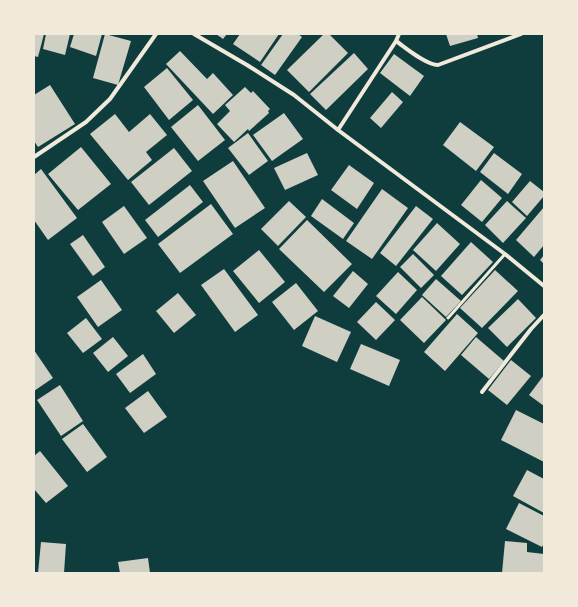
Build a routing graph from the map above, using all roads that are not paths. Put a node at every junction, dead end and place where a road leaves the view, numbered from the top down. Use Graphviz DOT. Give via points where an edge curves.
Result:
graph roads {
  1 [pos="156,34"];
  2 [pos="194,34"];
  3 [pos="399,34"];
  4 [pos="522,34"];
  5 [pos="396,41"];
  6 [pos="338,130"];
  7 [pos="34,157"];
  8 [pos="505,254"];
  9 [pos="544,286"];
  10 [pos="544,315"];
  11 [pos="448,318"];
  12 [pos="482,392"];
  1 -- 7 [label="street" via="110,99 86,122"];
  2 -- 6 [label="street" via="294,95"];
  3 -- 5 [label="street"];
  4 -- 5 [label="street" via="438,65 431,64"];
  5 -- 6 [label="street"];
  6 -- 8 [label="street"];
  8 -- 9 [label="street"];
  8 -- 11 [label="lane"];
  10 -- 12 [label="street"];
}
